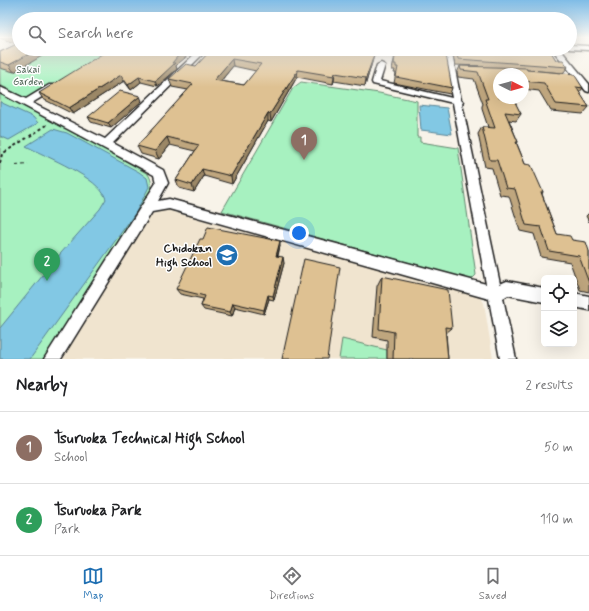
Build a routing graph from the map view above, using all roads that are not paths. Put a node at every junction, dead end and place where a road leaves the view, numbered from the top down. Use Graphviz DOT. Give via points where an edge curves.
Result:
graph roads {
  1 [pos="197,56"];
  2 [pos="450,56"];
  3 [pos="562,56"];
  4 [pos="380,65"];
  5 [pos="550,76"];
  6 [pos="589,76"];
  7 [pos="579,77"];
  8 [pos="58,84"];
  9 [pos="0,90"];
  10 [pos="589,90"];
  11 [pos="459,102"];
  12 [pos="26,103"];
  13 [pos="106,144"];
  14 [pos="148,208"];
  15 [pos="496,294"];
  16 [pos="541,294"];
  17 [pos="577,301"];
  18 [pos="589,303"];
  19 [pos="52,359"];
  20 [pos="508,359"];
  1 -- 13 [label="street"];
  2 -- 11 [label="street" via="455,68"];
  3 -- 7 [label="street"];
  4 -- 11 [label="street" via="376,82"];
  5 -- 7 [label="street"];
  6 -- 7 [label="street"];
  7 -- 10 [label="street"];
  8 -- 12 [label="street"];
  9 -- 12 [label="street"];
  11 -- 15 [label="street"];
  12 -- 13 [label="street"];
  13 -- 14 [label="street" via="159,173 162,183"];
  14 -- 15 [label="street" via="169,204"];
  14 -- 19 [label="street"];
  15 -- 16 [label="street" via="506,288"];
  15 -- 20 [label="street"];
  17 -- 18 [label="street"];
}
